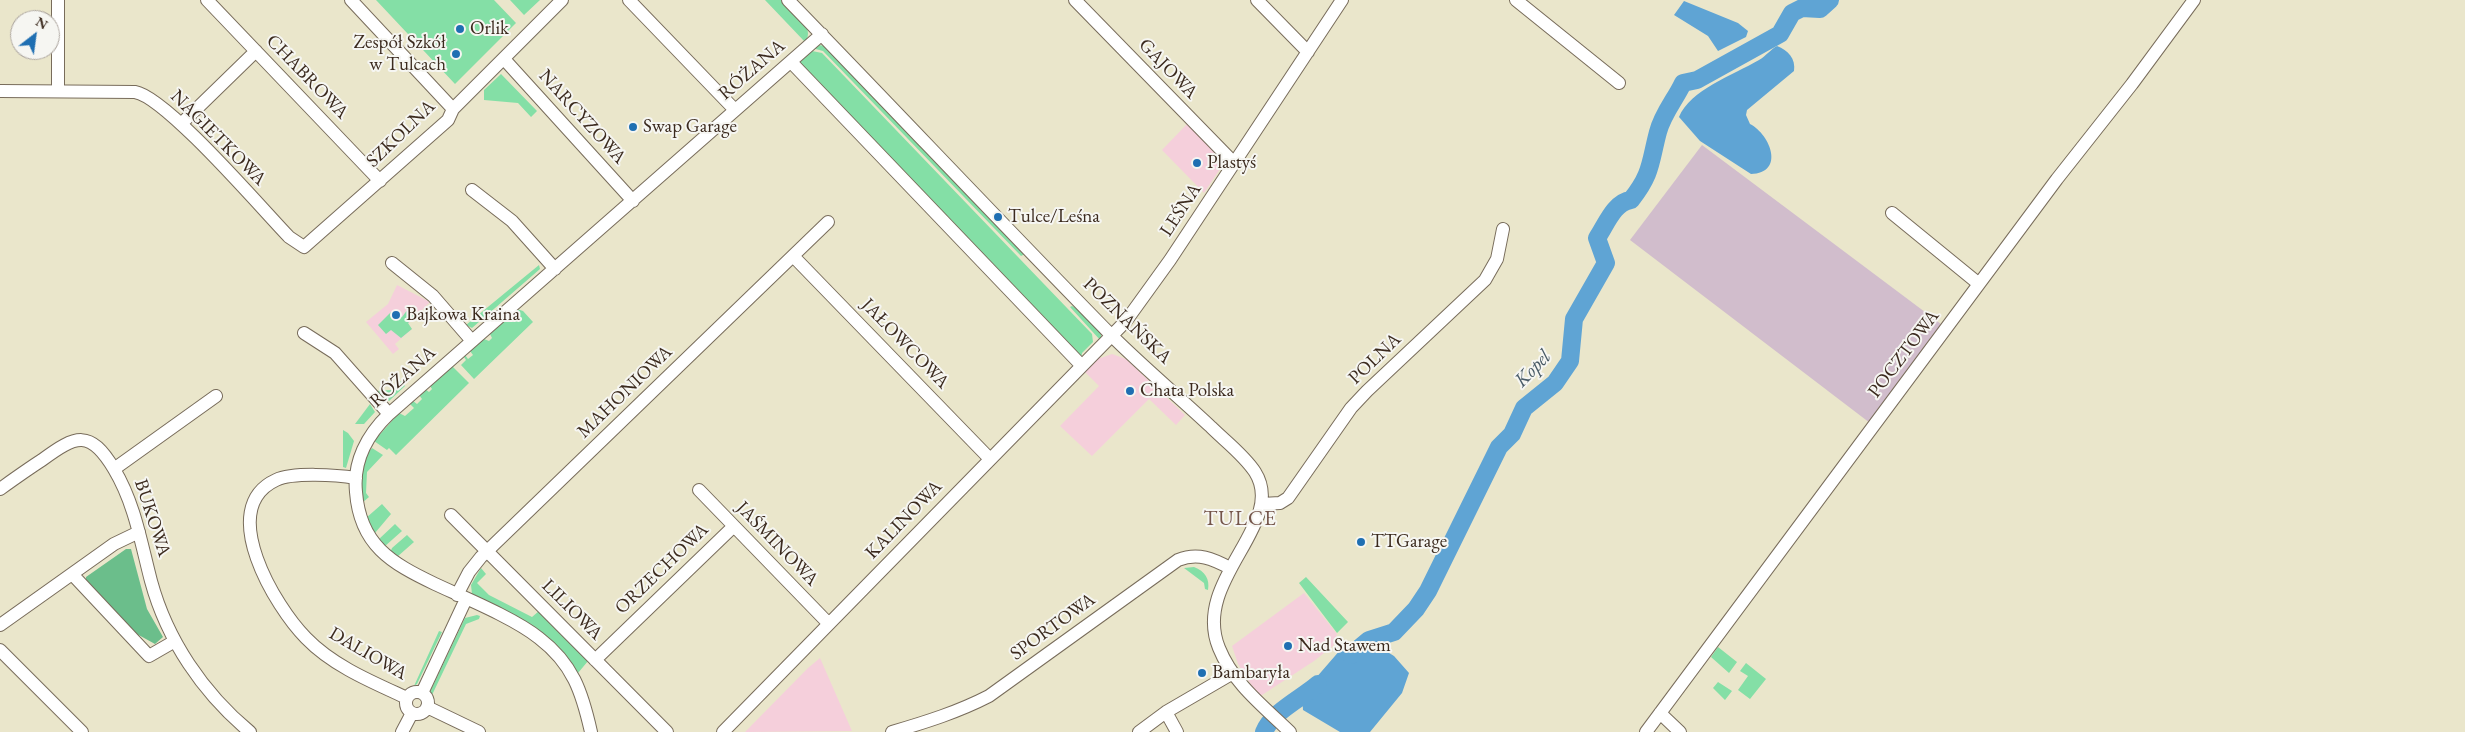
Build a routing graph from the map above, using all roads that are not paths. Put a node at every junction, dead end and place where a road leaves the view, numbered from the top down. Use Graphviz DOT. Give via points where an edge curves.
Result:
graph roads {
  1 [pos="58,0"];
  2 [pos="207,0"];
  3 [pos="351,0"];
  4 [pos="562,0"];
  5 [pos="628,0"];
  6 [pos="788,0"];
  7 [pos="1075,0"];
  8 [pos="1257,0"];
  9 [pos="1342,0"];
  10 [pos="1516,0"];
  11 [pos="2194,0"];
  12 [pos="822,34"];
  13 [pos="256,51"];
  14 [pos="1308,52"];
  15 [pos="504,59"];
  16 [pos="791,62"];
  17 [pos="1619,83"];
  18 [pos="0,91"];
  19 [pos="58,91"];
  20 [pos="453,109"];
  21 [pos="735,110"];
  22 [pos="181,124"];
  23 [pos="1234,163"];
  24 [pos="380,181"];
  25 [pos="472,190"];
  26 [pos="633,201"];
  27 [pos="1892,213"];
  28 [pos="828,222"];
  29 [pos="1503,228"];
  30 [pos="304,247"];
  31 [pos="793,256"];
  32 [pos="392,263"];
  33 [pos="555,269"];
  34 [pos="1979,284"];
  35 [pos="304,333"];
  36 [pos="1112,336"];
  37 [pos="472,341"];
  38 [pos="1082,366"];
  39 [pos="216,396"];
  40 [pos="388,414"];
  41 [pos="990,459"];
  42 [pos="114,469"];
  43 [pos="356,478"];
  44 [pos="0,489"];
  45 [pos="699,490"];
  46 [pos="1262,504"];
  47 [pos="451,515"];
  48 [pos="734,526"];
  49 [pos="139,532"];
  50 [pos="486,552"];
  51 [pos="1230,568"];
  52 [pos="72,574"];
  53 [pos="462,597"];
  54 [pos="829,624"];
  55 [pos="0,625"];
  56 [pos="175,641"];
  57 [pos="0,650"];
  58 [pos="595,660"];
  59 [pos="1233,673"];
  60 [pos="422,693"];
  61 [pos="407,698"];
  62 [pos="427,707"];
  63 [pos="1166,712"];
  64 [pos="412,713"];
  65 [pos="1660,713"];
  66 [pos="1285,728"];
  67 [pos="82,732"];
  68 [pos="250,732"];
  69 [pos="402,732"];
  70 [pos="479,732"];
  71 [pos="591,732"];
  72 [pos="667,732"];
  73 [pos="723,732"];
  74 [pos="892,732"];
  75 [pos="1139,732"];
  76 [pos="1177,732"];
  77 [pos="1646,732"];
  78 [pos="1680,732"];
  1 -- 19 [label="street"];
  2 -- 13 [label="street, CHABROWA"];
  3 -- 20 [label="street"];
  4 -- 15 [label="street, SZKOLNA"];
  5 -- 21 [label="street"];
  6 -- 12 [label="street, POZNAŃSKA"];
  7 -- 23 [label="street, GAJOWA"];
  8 -- 14 [label="street"];
  9 -- 14 [label="street, LEŚNA"];
  10 -- 17 [label="street"];
  11 -- 34 [label="street, POCZTOWA"];
  12 -- 16 [label="street, RÓŻANA"];
  12 -- 36 [label="street, POZNAŃSKA"];
  13 -- 22 [label="street"];
  13 -- 24 [label="street, CHABROWA"];
  14 -- 23 [label="street, LEŚNA"];
  15 -- 20 [label="street, SZKOLNA"];
  15 -- 26 [label="street, NARCYZOWA"];
  16 -- 21 [label="street, RÓŻANA"];
  16 -- 38 [label="street"];
  18 -- 19 [label="street, NAGIETKOWA"];
  19 -- 22 [label="street, NAGIETKOWA" via="141,93"];
  20 -- 24 [label="street, SZKOLNA" via="448,120"];
  21 -- 26 [label="street, RÓŻANA"];
  22 -- 30 [label="street, NAGIETKOWA" via="289,237"];
  23 -- 36 [label="street, LEŚNA" via="1138,307"];
  24 -- 30 [label="street, SZKOLNA"];
  25 -- 33 [label="street" via="512,221"];
  26 -- 33 [label="street, RÓŻANA"];
  27 -- 34 [label="street"];
  28 -- 31 [label="street, MAHONIOWA"];
  29 -- 46 [label="street, POLNA" via="1497,259 1485,280 1351,408 1288,498 1280,503"];
  31 -- 41 [label="street, JAŁOWCOWA"];
  31 -- 50 [label="street, MAHONIOWA"];
  32 -- 37 [label="street" via="439,303"];
  33 -- 37 [label="street, RÓŻANA"];
  34 -- 65 [label="street, POCZTOWA"];
  35 -- 40 [label="street" via="340,358"];
  36 -- 38 [label="street, KALINOWA"];
  36 -- 46 [label="street, POZNAŃSKA" via="1247,462 1260,484"];
  37 -- 40 [label="street, RÓŻANA"];
  38 -- 41 [label="street, KALINOWA"];
  39 -- 42 [label="street, BUKOWA"];
  40 -- 43 [label="street, RÓŻANA" via="367,441"];
  41 -- 54 [label="street, KALINOWA"];
  42 -- 44 [label="street" via="96,446 74,440"];
  42 -- 49 [label="street, BUKOWA" via="129,498"];
  43 -- 53 [label="street, RÓŻANA" via="360,516 379,550 397,564"];
  43 -- 61 [label="street, DALIOWA" via="277,479 254,504 250,522 252,544 267,584 306,639 338,664"];
  45 -- 48 [label="street, JAŚMINOWA"];
  46 -- 51 [label="street, POZNAŃSKA" via="1255,524"];
  47 -- 50 [label="street, LILIOWA"];
  48 -- 54 [label="street, JAŚMINOWA"];
  48 -- 58 [label="street, ORZECHOWA"];
  49 -- 52 [label="street" via="123,537"];
  49 -- 56 [label="street, BUKOWA" via="157,599"];
  50 -- 53 [label="street, MAHONIOWA" via="469,572"];
  50 -- 58 [label="street, LILIOWA"];
  51 -- 59 [label="street, POZNAŃSKA" via="1217,599 1213,619 1219,648"];
  51 -- 74 [label="street, SPORTOWA" via="1199,556 1178,560 989,696 931,721"];
  52 -- 55 [label="street"];
  52 -- 56 [label="street" via="153,661"];
  53 -- 60 [label="street, MAHONIOWA"];
  53 -- 71 [label="street, RÓŻANA" via="530,631 554,652 578,686"];
  54 -- 73 [label="street, KALINOWA"];
  56 -- 68 [label="street, BUKOWA" via="216,699"];
  57 -- 67 [label="street"];
  58 -- 72 [label="street, LILIOWA"];
  59 -- 63 [label="street"];
  59 -- 66 [label="street, POZNAŃSKA" via="1248,693"];
  60 -- 61 [label="street" via="414,692"];
  60 -- 62 [label="street"];
  61 -- 64 [label="street" via="406,705"];
  62 -- 64 [label="street" via="421,713"];
  62 -- 70 [label="street"];
  63 -- 75 [label="street"];
  63 -- 76 [label="street"];
  64 -- 69 [label="street"];
  65 -- 77 [label="street, POCZTOWA"];
  65 -- 78 [label="street"];
}
